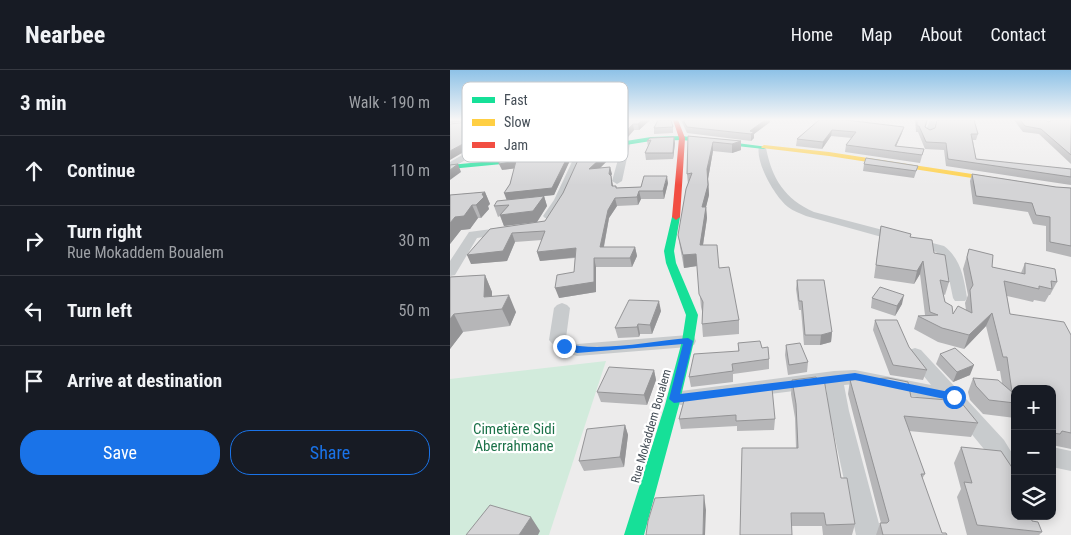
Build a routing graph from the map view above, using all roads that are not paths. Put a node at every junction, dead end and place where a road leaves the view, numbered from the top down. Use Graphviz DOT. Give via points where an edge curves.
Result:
graph roads {
  1 [pos="682,142"];
  2 [pos="712,142"];
  3 [pos="762,148"];
  4 [pos="462,160"];
  5 [pos="491,162"];
  6 [pos="576,162"];
  7 [pos="622,162"];
  8 [pos="450,167"];
  9 [pos="618,181"];
  10 [pos="1008,182"];
  11 [pos="559,200"];
  12 [pos="540,202"];
  13 [pos="542,227"];
  14 [pos="523,229"];
  15 [pos="450,272"];
  16 [pos="960,298"];
  17 [pos="562,308"];
  18 [pos="688,341"];
  19 [pos="915,354"];
  20 [pos="834,378"];
  21 [pos="954,397"];
  22 [pos="674,399"];
  23 [pos="1005,448"];
  24 [pos="1056,459"];
  25 [pos="1071,461"];
  26 [pos="1014,475"];
  27 [pos="634,535"];
  28 [pos="868,535"];
  1 -- 18 [label="street, Rue Mokaddem Boualem" via="678,208 670,250 671,263 692,315"];
  2 -- 3 [label="street"];
  3 -- 10 [label="street" via="829,154"];
  3 -- 16 [label="street" via="767,169 794,207 940,249 949,255"];
  4 -- 8 [label="street"];
  5 -- 8 [label="street"];
  6 -- 11 [label="street"];
  7 -- 9 [label="street"];
  11 -- 12 [label="street"];
  11 -- 13 [label="street"];
  14 -- 15 [label="street" via="473,235"];
  17 -- 18 [label="street" via="557,340 577,350"];
  18 -- 22 [label="street, Rue Mokaddem Boualem"];
  19 -- 21 [label="street"];
  20 -- 21 [label="street" via="855,376"];
  20 -- 22 [label="street"];
  20 -- 28 [label="street"];
  21 -- 23 [label="street"];
  22 -- 27 [label="street, Rue Mokaddem Boualem"];
  23 -- 26 [label="street"];
  24 -- 25 [label="street"];
}
